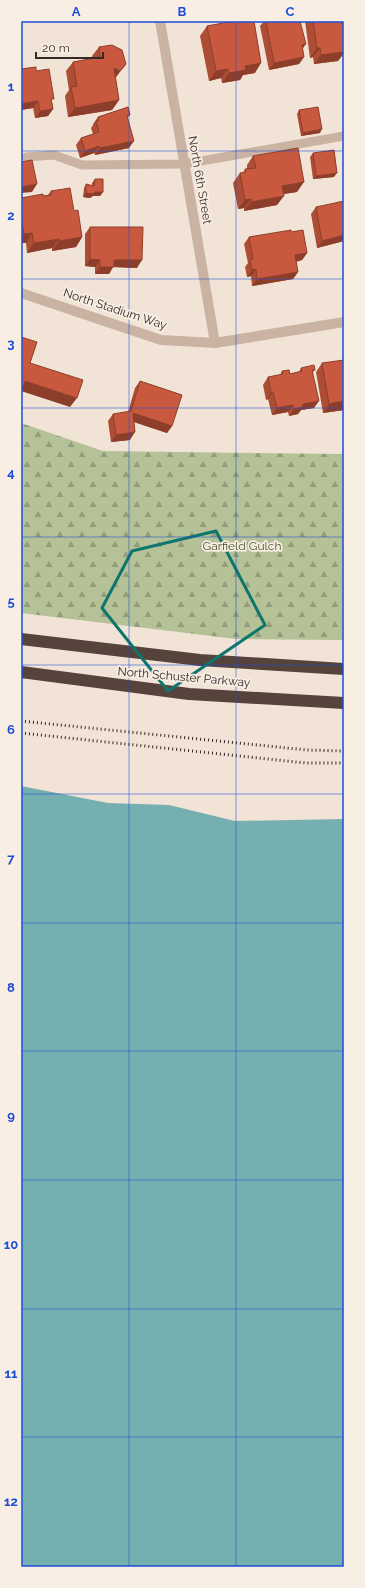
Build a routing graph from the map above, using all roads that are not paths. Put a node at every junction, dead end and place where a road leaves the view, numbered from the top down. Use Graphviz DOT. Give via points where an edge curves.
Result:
graph roads {
  1 [pos="160,21"];
  2 [pos="344,136"];
  3 [pos="26,157"];
  4 [pos="184,164"];
  5 [pos="21,293"];
  6 [pos="344,322"];
  7 [pos="215,343"];
  8 [pos="21,639"];
  9 [pos="344,669"];
  10 [pos="21,672"];
  11 [pos="344,703"];
  1 -- 4 [label="street, North 6th Street"];
  2 -- 4 [label="lane"];
  3 -- 4 [label="lane" via="54,155 82,165"];
  4 -- 7 [label="street, North 6th Street"];
  5 -- 7 [label="street, North Stadium Way" via="161,340"];
  6 -- 7 [label="street, North Stadium Way"];
  8 -- 9 [label="highway, North Schuster Parkway" via="200,660"];
  10 -- 11 [label="highway, North Schuster Parkway" via="189,694"];
}
